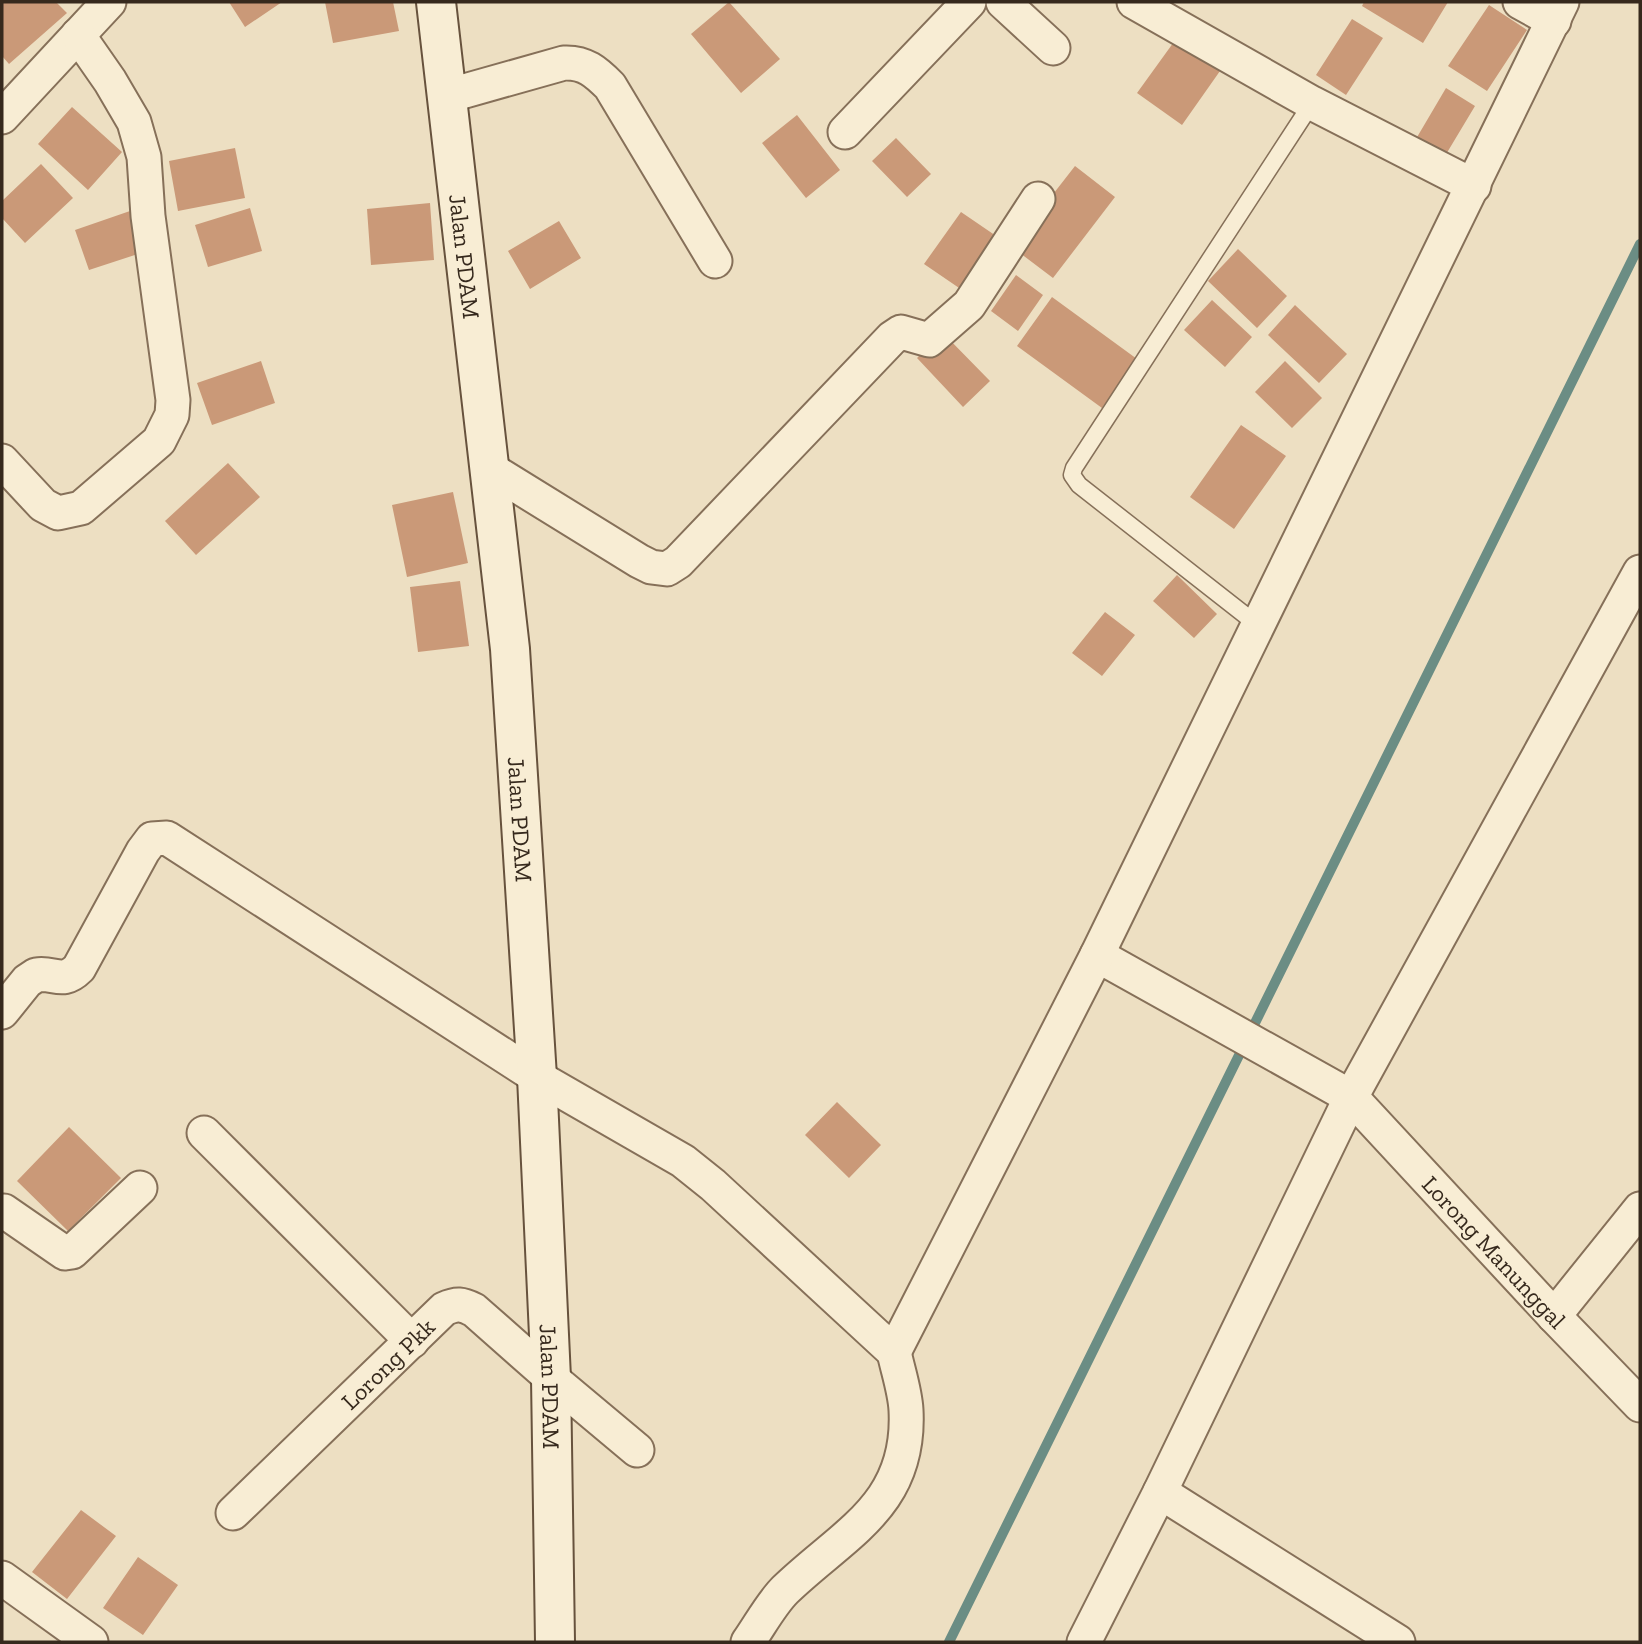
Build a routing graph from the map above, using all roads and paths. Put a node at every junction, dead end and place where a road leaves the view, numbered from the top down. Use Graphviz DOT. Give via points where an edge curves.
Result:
graph roads {
  1 [pos="109,2"];
  2 [pos="436,2"];
  3 [pos="969,2"];
  4 [pos="1003,2"];
  5 [pos="1134,2"];
  6 [pos="1520,2"];
  7 [pos="1558,11"];
  8 [pos="78,35"];
  9 [pos="1053,48"];
  10 [pos="447,96"];
  11 [pos="1312,103"];
  12 [pos="2,117"];
  13 [pos="845,132"];
  14 [pos="1474,186"];
  15 [pos="1038,199"];
  16 [pos="715,261"];
  17 [pos="2,461"];
  18 [pos="490,469"];
  19 [pos="1640,572"];
  20 [pos="1259,626"];
  21 [pos="1097,955"];
  22 [pos="2,1012"];
  23 [pos="537,1077"];
  24 [pos="1351,1097"];
  25 [pos="204,1133"];
  26 [pos="140,1188"];
  27 [pos="1640,1209"];
  28 [pos="3,1212"];
  29 [pos="1554,1316"];
  30 [pos="412,1342"];
  31 [pos="894,1352"];
  32 [pos="551,1378"];
  33 [pos="1640,1405"];
  34 [pos="637,1450"];
  35 [pos="1160,1492"];
  36 [pos="233,1513"];
  37 [pos="2,1578"];
  38 [pos="91,1642"];
  39 [pos="555,1642"];
  40 [pos="748,1642"];
  41 [pos="1084,1642"];
  42 [pos="1398,1642"];
  1 -- 8 [label="street"];
  2 -- 10 [label="street, Jalan PDAM"];
  3 -- 13 [label="street"];
  4 -- 9 [label="street"];
  5 -- 11 [label="street"];
  6 -- 7 [label="street"];
  7 -- 14 [label="street"];
  8 -- 12 [label="street"];
  8 -- 17 [label="street" via="134,122 144,157 172,415 159,441 81,508 58,513 43,505"];
  10 -- 16 [label="street" via="565,62 587,66 610,86"];
  10 -- 18 [label="street, Jalan PDAM"];
  11 -- 14 [label="street"];
  11 -- 20 [label="lane" via="1072,475"];
  14 -- 20 [label="street"];
  15 -- 18 [label="street" via="969,305 929,340 901,332 892,338 667,569 639,561"];
  18 -- 23 [label="street, Jalan PDAM" via="510,649"];
  19 -- 24 [label="street"];
  20 -- 21 [label="street"];
  21 -- 24 [label="street, Lorong Manunggal"];
  21 -- 31 [label="street"];
  22 -- 23 [label="street" via="36,975 62,978 74,973 143,851 152,839 167,838"];
  23 -- 31 [label="street" via="683,1161"];
  23 -- 32 [label="street, Jalan PDAM"];
  24 -- 29 [label="street, Lorong Manunggal"];
  24 -- 35 [label="street"];
  25 -- 30 [label="street"];
  26 -- 28 [label="street" via="72,1252 65,1253"];
  27 -- 29 [label="street"];
  29 -- 33 [label="street, Lorong Manunggal"];
  30 -- 32 [label="street, Lorong Pkk" via="444,1309 462,1304"];
  30 -- 36 [label="street, Lorong Pkk"];
  31 -- 40 [label="street" via="906,1409 904,1450 892,1483 855,1531 784,1591"];
  32 -- 34 [label="street"];
  32 -- 39 [label="street, Jalan PDAM"];
  35 -- 41 [label="street"];
  35 -- 42 [label="street"];
  37 -- 38 [label="street"];
}
